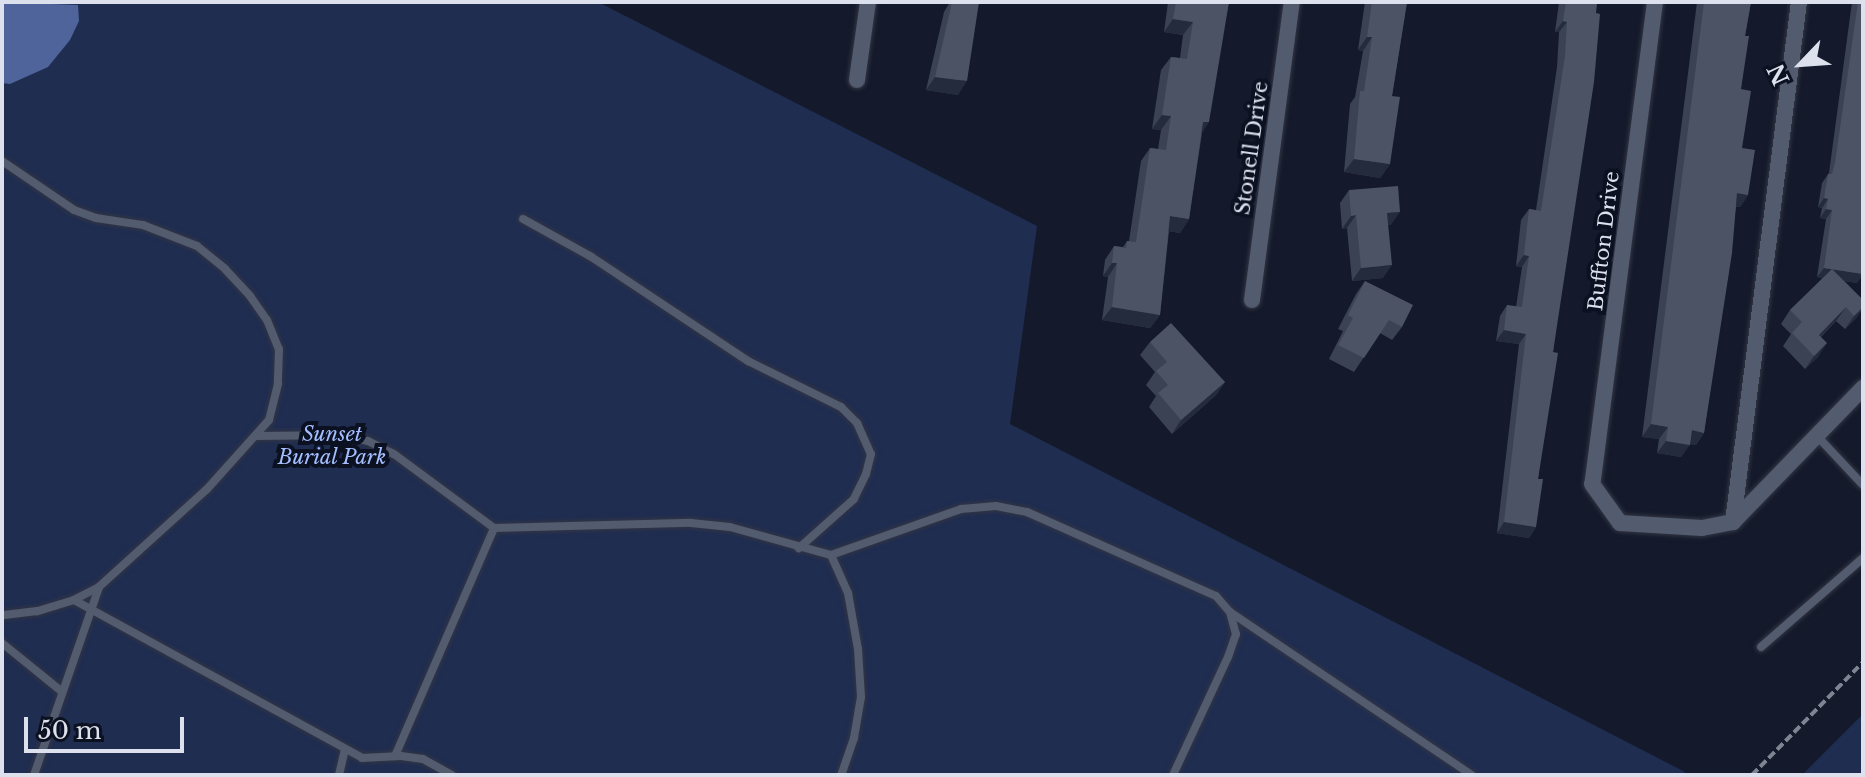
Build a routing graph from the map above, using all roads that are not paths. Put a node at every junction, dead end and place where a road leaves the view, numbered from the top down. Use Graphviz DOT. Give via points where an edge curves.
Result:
graph roads {
  1 [pos="868,2"];
  2 [pos="1292,2"];
  3 [pos="1655,2"];
  4 [pos="1799,2"];
  5 [pos="857,80"];
  6 [pos="2,161"];
  7 [pos="523,219"];
  8 [pos="1252,300"];
  9 [pos="1863,388"];
  10 [pos="257,436"];
  11 [pos="1816,436"];
  12 [pos="1863,485"];
  13 [pos="1733,522"];
  14 [pos="494,528"];
  15 [pos="799,548"];
  16 [pos="831,555"];
  17 [pos="1863,558"];
  18 [pos="99,587"];
  19 [pos="74,600"];
  20 [pos="91,607"];
  21 [pos="1230,612"];
  22 [pos="2,615"];
  23 [pos="2,643"];
  24 [pos="1761,647"];
  25 [pos="61,691"];
  26 [pos="345,750"];
  27 [pos="395,756"];
  28 [pos="34,775"];
  29 [pos="339,775"];
  30 [pos="452,775"];
  31 [pos="841,775"];
  32 [pos="1173,775"];
  33 [pos="1472,775"];
  1 -- 5 [label="street"];
  2 -- 8 [label="street, Stonell Drive"];
  3 -- 13 [label="street, Buffton Drive" via="1592,484 1620,523 1702,528"];
  4 -- 13 [label="street"];
  6 -- 10 [label="lane" via="74,210 143,225 197,246 250,296 279,349 269,420"];
  7 -- 15 [label="lane" via="590,256 748,361 841,407 857,423 871,454 866,474 854,499"];
  9 -- 11 [label="street"];
  10 -- 14 [label="lane" via="342,435 368,441 394,454"];
  10 -- 18 [label="lane"];
  11 -- 12 [label="lane"];
  11 -- 13 [label="street"];
  14 -- 15 [label="lane" via="691,523 743,530"];
  14 -- 27 [label="lane"];
  15 -- 16 [label="lane"];
  16 -- 21 [label="lane" via="961,509 996,506 1027,512 1216,596"];
  16 -- 31 [label="lane" via="848,593 861,697"];
  17 -- 24 [label="lane"];
  18 -- 19 [label="lane"];
  18 -- 20 [label="lane"];
  19 -- 20 [label="lane"];
  19 -- 22 [label="lane"];
  20 -- 25 [label="lane"];
  20 -- 26 [label="lane"];
  21 -- 32 [label="lane" via="1236,634 1228,657"];
  21 -- 33 [label="lane"];
  23 -- 25 [label="lane"];
  25 -- 28 [label="lane"];
  26 -- 27 [label="lane" via="362,758"];
  26 -- 29 [label="lane"];
  27 -- 30 [label="lane" via="423,759"];
}
